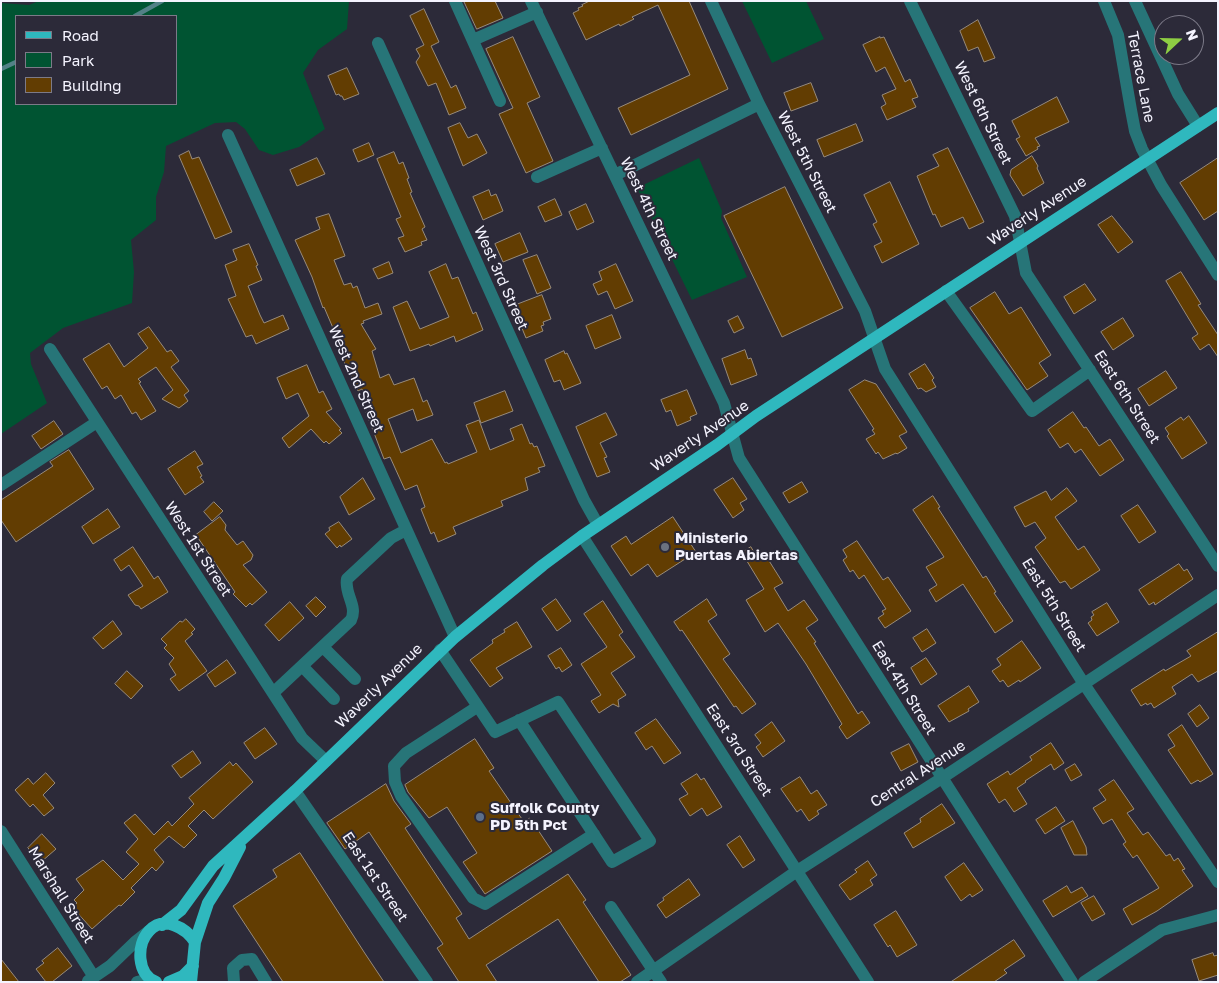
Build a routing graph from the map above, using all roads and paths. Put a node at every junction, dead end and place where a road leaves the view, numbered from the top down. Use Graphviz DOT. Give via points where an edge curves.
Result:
graph roads {
  1 [pos="455,1"];
  2 [pos="711,1"];
  3 [pos="910,1"];
  4 [pos="1104,1"];
  5 [pos="1135,1"];
  6 [pos="534,7"];
  7 [pos="473,40"];
  8 [pos="378,42"];
  9 [pos="500,101"];
  10 [pos="759,104"];
  11 [pos="1218,113"];
  12 [pos="1198,126"];
  13 [pos="228,135"];
  14 [pos="602,148"];
  15 [pos="1146,159"];
  16 [pos="615,175"];
  17 [pos="537,176"];
  18 [pos="1020,242"];
  19 [pos="1218,274"];
  20 [pos="946,291"];
  21 [pos="874,338"];
  22 [pos="50,349"];
  23 [pos="1090,370"];
  24 [pos="97,422"];
  25 [pos="733,433"];
  26 [pos="1,485"];
  27 [pos="598,525"];
  28 [pos="406,530"];
  29 [pos="582,536"];
  30 [pos="1218,566"];
  31 [pos="1218,595"];
  32 [pos="455,637"];
  33 [pos="323,646"];
  34 [pos="440,650"];
  35 [pos="302,666"];
  36 [pos="355,680"];
  37 [pos="1084,684"];
  38 [pos="273,693"];
  39 [pos="334,699"];
  40 [pos="477,706"];
  41 [pos="520,720"];
  42 [pos="326,761"];
  43 [pos="942,778"];
  44 [pos="296,790"];
  45 [pos="1,832"];
  46 [pos="594,834"];
  47 [pos="243,840"];
  48 [pos="797,871"];
  49 [pos="1218,882"];
  50 [pos="611,907"];
  51 [pos="1218,915"];
  52 [pos="162,924"];
  53 [pos="149,931"];
  54 [pos="195,942"];
  55 [pos="193,966"];
  56 [pos="654,971"];
  57 [pos="91,979"];
  58 [pos="150,981"];
  59 [pos="169,982"];
  60 [pos="191,982"];
  61 [pos="234,982"];
  62 [pos="266,982"];
  63 [pos="427,982"];
  64 [pos="637,982"];
  65 [pos="661,982"];
  66 [pos="868,982"];
  67 [pos="1072,982"];
  68 [pos="1084,982"];
  1 -- 7 [label="street"];
  2 -- 10 [label="street, West 5th Street"];
  3 -- 18 [label="street, West 6th Street" via="1012,211"];
  4 -- 15 [label="street, Terrace Lane" via="1118,35 1135,131"];
  5 -- 12 [label="street" via="1178,94"];
  6 -- 7 [label="street"];
  6 -- 14 [label="street, West 4th Street"];
  7 -- 9 [label="street"];
  8 -- 27 [label="street, West 3rd Street"];
  10 -- 16 [label="street"];
  10 -- 21 [label="street, West 5th Street" via="866,311"];
  11 -- 12 [label="main road, Waverly Avenue"];
  12 -- 15 [label="main road, Waverly Avenue"];
  13 -- 28 [label="street, West 2nd Street"];
  14 -- 16 [label="street, West 4th Street"];
  14 -- 17 [label="street"];
  15 -- 18 [label="main road, Waverly Avenue"];
  15 -- 19 [label="street, Terrace Lane"];
  16 -- 25 [label="street, West 4th Street" via="724,403"];
  18 -- 20 [label="main road, Waverly Avenue"];
  18 -- 23 [label="street, East 6th Street" via="1026,273"];
  20 -- 21 [label="main road, Waverly Avenue"];
  20 -- 23 [label="street" via="1032,411"];
  21 -- 25 [label="main road, Waverly Avenue"];
  21 -- 37 [label="street, East 5th Street" via="885,369"];
  22 -- 24 [label="street, West 1st Street"];
  23 -- 30 [label="street, East 6th Street"];
  24 -- 26 [label="street"];
  24 -- 38 [label="street, West 1st Street"];
  25 -- 27 [label="main road, Waverly Avenue"];
  25 -- 43 [label="street, East 4th Street" via="739,458"];
  27 -- 29 [label="main road, Waverly Avenue"];
  28 -- 32 [label="street, West 2nd Street"];
  28 -- 33 [label="street" via="391,538 347,579 354,614"];
  29 -- 32 [label="main road, Waverly Avenue"];
  29 -- 48 [label="street, East 3rd Street"];
  31 -- 37 [label="street, Central Avenue"];
  32 -- 34 [label="main road, Waverly Avenue"];
  33 -- 35 [label="street"];
  33 -- 36 [label="street"];
  34 -- 40 [label="street"];
  34 -- 42 [label="main road, Waverly Avenue"];
  35 -- 38 [label="street"];
  35 -- 39 [label="street"];
  37 -- 43 [label="street, Central Avenue"];
  37 -- 49 [label="street, East 5th Street"];
  38 -- 42 [label="street, West 1st Street" via="302,738"];
  40 -- 41 [label="street" via="494,732"];
  40 -- 46 [label="street" via="406,753 394,766 395,782 401,796 473,898 485,904"];
  41 -- 46 [label="street"];
  41 -- 46 [label="street" via="558,702 650,840 612,862"];
  42 -- 44 [label="main road, Waverly Avenue"];
  43 -- 48 [label="street, Central Avenue"];
  43 -- 67 [label="street, East 4th Street"];
  44 -- 47 [label="main road, Waverly Avenue"];
  44 -- 63 [label="street, East 1st Street"];
  45 -- 57 [label="street, Marshall Street"];
  47 -- 52 [label="main road, Waverly Avenue" via="213,866 181,910"];
  47 -- 54 [label="main road, Waverly Avenue" via="208,902"];
  48 -- 56 [label="street, Central Avenue"];
  48 -- 66 [label="street, East 3rd Street"];
  50 -- 56 [label="street"];
  51 -- 68 [label="street" via="1162,930"];
  52 -- 53 [label="main road, Waverly Avenue"];
  52 -- 54 [label="main road" via="185,929"];
  53 -- 57 [label="street"];
  53 -- 58 [label="main road" via="140,954 142,967"];
  54 -- 55 [label="main road, Waverly Avenue"];
  55 -- 59 [label="main road"];
  55 -- 60 [label="main road, Waverly Avenue"];
  56 -- 64 [label="street, Central Avenue"];
  56 -- 65 [label="street"];
  61 -- 62 [label="street" via="233,968 242,960 252,959"];
}
